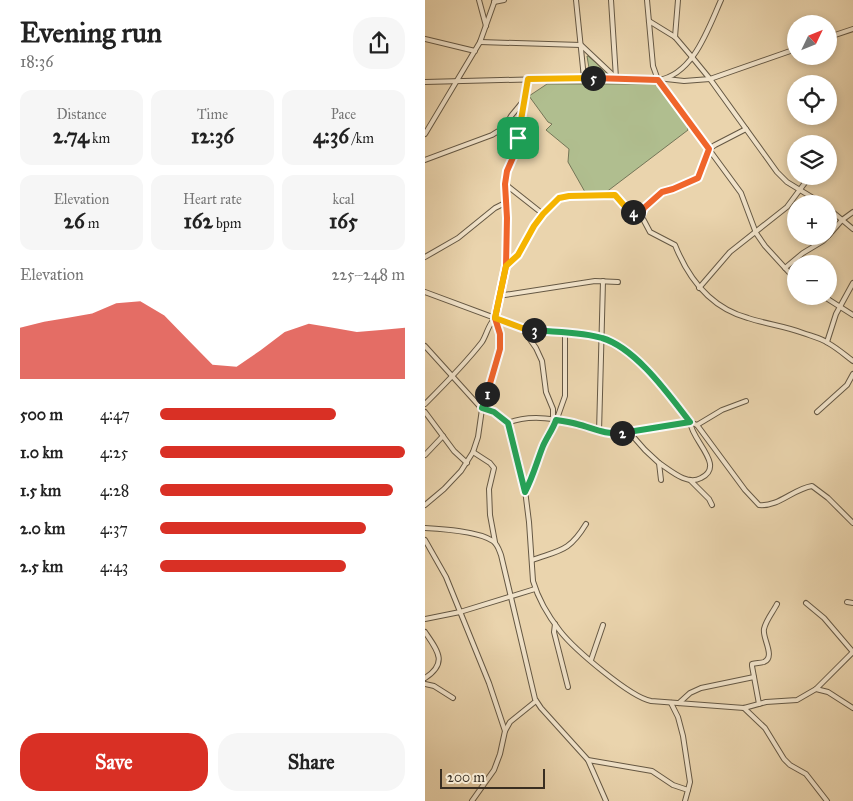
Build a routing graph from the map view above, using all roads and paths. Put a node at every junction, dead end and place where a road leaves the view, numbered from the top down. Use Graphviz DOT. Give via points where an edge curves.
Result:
graph roads {
  1 [pos="479,0"];
  2 [pos="505,0"];
  3 [pos="576,0"];
  4 [pos="611,0"];
  5 [pos="647,0"];
  6 [pos="678,0"];
  7 [pos="721,0"];
  8 [pos="495,1"];
  9 [pos="649,21"];
  10 [pos="486,26"];
  11 [pos="853,29"];
  12 [pos="837,34"];
  13 [pos="675,37"];
  14 [pos="425,39"];
  15 [pos="480,42"];
  16 [pos="581,45"];
  17 [pos="475,51"];
  18 [pos="787,52"];
  19 [pos="692,57"];
  20 [pos="584,78"];
  21 [pos="616,78"];
  22 [pos="528,79"];
  23 [pos="666,79"];
  24 [pos="710,79"];
  25 [pos="658,80"];
  26 [pos="425,82"];
  27 [pos="457,82"];
  28 [pos="525,99"];
  29 [pos="746,129"];
  30 [pos="425,134"];
  31 [pos="709,149"];
  32 [pos="425,160"];
  33 [pos="505,184"];
  34 [pos="804,185"];
  35 [pos="801,190"];
  36 [pos="809,195"];
  37 [pos="505,203"];
  38 [pos="853,212"];
  39 [pos="543,214"];
  40 [pos="641,215"];
  41 [pos="837,216"];
  42 [pos="842,220"];
  43 [pos="837,226"];
  44 [pos="853,229"];
  45 [pos="756,233"];
  46 [pos="817,245"];
  47 [pos="425,257"];
  48 [pos="506,266"];
  49 [pos="785,268"];
  50 [pos="603,281"];
  51 [pos="619,282"];
  52 [pos="853,283"];
  53 [pos="699,288"];
  54 [pos="425,292"];
  55 [pos="498,296"];
  56 [pos="837,304"];
  57 [pos="840,306"];
  58 [pos="853,316"];
  59 [pos="495,318"];
  60 [pos="522,328"];
  61 [pos="565,333"];
  62 [pos="601,337"];
  63 [pos="827,342"];
  64 [pos="425,346"];
  65 [pos="853,361"];
  66 [pos="853,374"];
  67 [pos="453,377"];
  68 [pos="747,401"];
  69 [pos="425,404"];
  70 [pos="482,408"];
  71 [pos="425,412"];
  72 [pos="817,412"];
  73 [pos="554,420"];
  74 [pos="690,422"];
  75 [pos="508,423"];
  76 [pos="697,424"];
  77 [pos="599,432"];
  78 [pos="630,432"];
  79 [pos="443,436"];
  80 [pos="473,452"];
  81 [pos="425,455"];
  82 [pos="467,463"];
  83 [pos="659,463"];
  84 [pos="661,480"];
  85 [pos="690,480"];
  86 [pos="525,492"];
  87 [pos="425,505"];
  88 [pos="712,505"];
  89 [pos="853,523"];
  90 [pos="586,524"];
  91 [pos="425,528"];
  92 [pos="425,540"];
  93 [pos="496,544"];
  94 [pos="531,560"];
  95 [pos="535,589"];
  96 [pos="511,597"];
  97 [pos="847,602"];
  98 [pos="806,603"];
  99 [pos="853,603"];
  100 [pos="777,604"];
  101 [pos="461,612"];
  102 [pos="425,619"];
  103 [pos="555,623"];
  104 [pos="603,625"];
  105 [pos="425,632"];
  106 [pos="853,652"];
  107 [pos="591,660"];
  108 [pos="754,677"];
  109 [pos="425,678"];
  110 [pos="425,684"];
  111 [pos="568,687"];
  112 [pos="816,689"];
  113 [pos="453,698"];
  114 [pos="536,701"];
  115 [pos="671,703"];
  116 [pos="679,703"];
  117 [pos="759,704"];
  118 [pos="744,708"];
  119 [pos="853,708"];
  120 [pos="505,731"];
  121 [pos="588,760"];
  122 [pos="688,790"];
  123 [pos="472,801"];
  124 [pos="606,801"];
  125 [pos="685,801"];
  126 [pos="827,801"];
  1 -- 10 [label="street"];
  2 -- 8 [label="street"];
  3 -- 16 [label="street"];
  4 -- 21 [label="street"];
  5 -- 9 [label="street"];
  6 -- 13 [label="street"];
  7 -- 19 [label="street"];
  8 -- 10 [label="street"];
  9 -- 13 [label="street"];
  9 -- 25 [label="street" via="653,66"];
  10 -- 15 [label="street"];
  11 -- 12 [label="street"];
  13 -- 19 [label="street"];
  14 -- 17 [label="street"];
  15 -- 16 [label="street"];
  15 -- 17 [label="street"];
  16 -- 20 [label="street"];
  16 -- 21 [label="street"];
  17 -- 27 [label="street"];
  18 -- 24 [label="street"];
  19 -- 23 [label="street" via="683,68"];
  19 -- 24 [label="street"];
  20 -- 21 [label="street"];
  20 -- 22 [label="street"];
  21 -- 25 [label="street"];
  22 -- 27 [label="street"];
  22 -- 28 [label="street"];
  23 -- 24 [label="street"];
  23 -- 25 [label="street"];
  24 -- 29 [label="street"];
  25 -- 31 [label="street"];
  26 -- 27 [label="street"];
  27 -- 30 [label="street"];
  28 -- 32 [label="street" via="492,136"];
  28 -- 33 [label="street"];
  29 -- 31 [label="street"];
  29 -- 35 [label="street" via="777,172"];
  31 -- 40 [label="street" via="698,178 662,192 644,208"];
  31 -- 45 [label="street" via="741,193"];
  33 -- 37 [label="street"];
  33 -- 39 [label="street"];
  34 -- 35 [label="street"];
  35 -- 36 [label="street"];
  35 -- 45 [label="street" via="787,207"];
  37 -- 47 [label="street" via="458,238"];
  37 -- 48 [label="street"];
  38 -- 42 [label="street"];
  39 -- 40 [label="street" via="559,198 615,195 629,211"];
  39 -- 48 [label="street" via="518,255"];
  40 -- 53 [label="street" via="650,232 675,245 681,261"];
  41 -- 42 [label="street"];
  42 -- 43 [label="street"];
  42 -- 44 [label="street"];
  45 -- 49 [label="street"];
  45 -- 53 [label="street" via="730,252"];
  46 -- 49 [label="street"];
  48 -- 55 [label="street"];
  50 -- 51 [label="street"];
  50 -- 55 [label="street"];
  50 -- 62 [label="street"];
  52 -- 57 [label="street"];
  53 -- 63 [label="street" via="724,310"];
  54 -- 59 [label="street"];
  55 -- 59 [label="street"];
  56 -- 57 [label="street"];
  57 -- 58 [label="street"];
  57 -- 63 [label="street"];
  59 -- 60 [label="street"];
  59 -- 67 [label="street" via="483,340"];
  59 -- 70 [label="street" via="500,349"];
  60 -- 61 [label="street"];
  60 -- 73 [label="street" via="542,361"];
  61 -- 62 [label="street"];
  61 -- 73 [label="street" via="566,387 563,404"];
  62 -- 74 [label="street" via="617,344 655,376"];
  62 -- 77 [label="street"];
  63 -- 65 [label="street"];
  64 -- 67 [label="street"];
  66 -- 72 [label="street" via="847,385"];
  67 -- 69 [label="street"];
  67 -- 70 [label="street"];
  68 -- 76 [label="street"];
  70 -- 75 [label="street" via="494,412"];
  70 -- 80 [label="street"];
  71 -- 79 [label="street"];
  73 -- 75 [label="street" via="530,417"];
  73 -- 77 [label="street"];
  73 -- 86 [label="street"];
  74 -- 76 [label="street"];
  74 -- 78 [label="street"];
  74 -- 85 [label="street" via="711,467 701,479"];
  75 -- 86 [label="street"];
  76 -- 89 [label="street" via="759,505 782,500 812,486"];
  77 -- 78 [label="street"];
  78 -- 83 [label="street"];
  79 -- 81 [label="street"];
  79 -- 82 [label="street"];
  80 -- 82 [label="street"];
  80 -- 93 [label="street" via="494,468 489,505"];
  82 -- 87 [label="street"];
  83 -- 84 [label="street"];
  83 -- 85 [label="street"];
  85 -- 88 [label="street"];
  86 -- 94 [label="street"];
  90 -- 94 [label="street" via="571,545"];
  91 -- 93 [label="street" via="466,532"];
  92 -- 101 [label="street"];
  93 -- 96 [label="street"];
  94 -- 95 [label="street"];
  95 -- 96 [label="street"];
  95 -- 103 [label="street"];
  96 -- 101 [label="street"];
  96 -- 114 [label="street"];
  97 -- 99 [label="street"];
  98 -- 106 [label="street" via="824,618"];
  100 -- 108 [label="street" via="764,628 768,659 752,664"];
  101 -- 102 [label="street"];
  101 -- 120 [label="street"];
  103 -- 107 [label="street"];
  103 -- 111 [label="street" via="554,632"];
  104 -- 107 [label="street"];
  105 -- 109 [label="street" via="439,662 437,669"];
  106 -- 112 [label="street"];
  107 -- 115 [label="street" via="641,698"];
  108 -- 116 [label="street" via="701,688"];
  108 -- 117 [label="street"];
  110 -- 113 [label="street"];
  112 -- 117 [label="street" via="797,700"];
  112 -- 119 [label="street" via="829,692"];
  114 -- 120 [label="street" via="510,722"];
  114 -- 121 [label="street"];
  115 -- 116 [label="street"];
  115 -- 122 [label="street" via="682,731 690,782"];
  116 -- 118 [label="street"];
  117 -- 118 [label="street"];
  118 -- 126 [label="street" via="765,728 784,759 806,774"];
  120 -- 123 [label="street" via="494,770"];
  121 -- 122 [label="street" via="652,771 673,785"];
  121 -- 124 [label="street"];
  122 -- 125 [label="street"];
}
